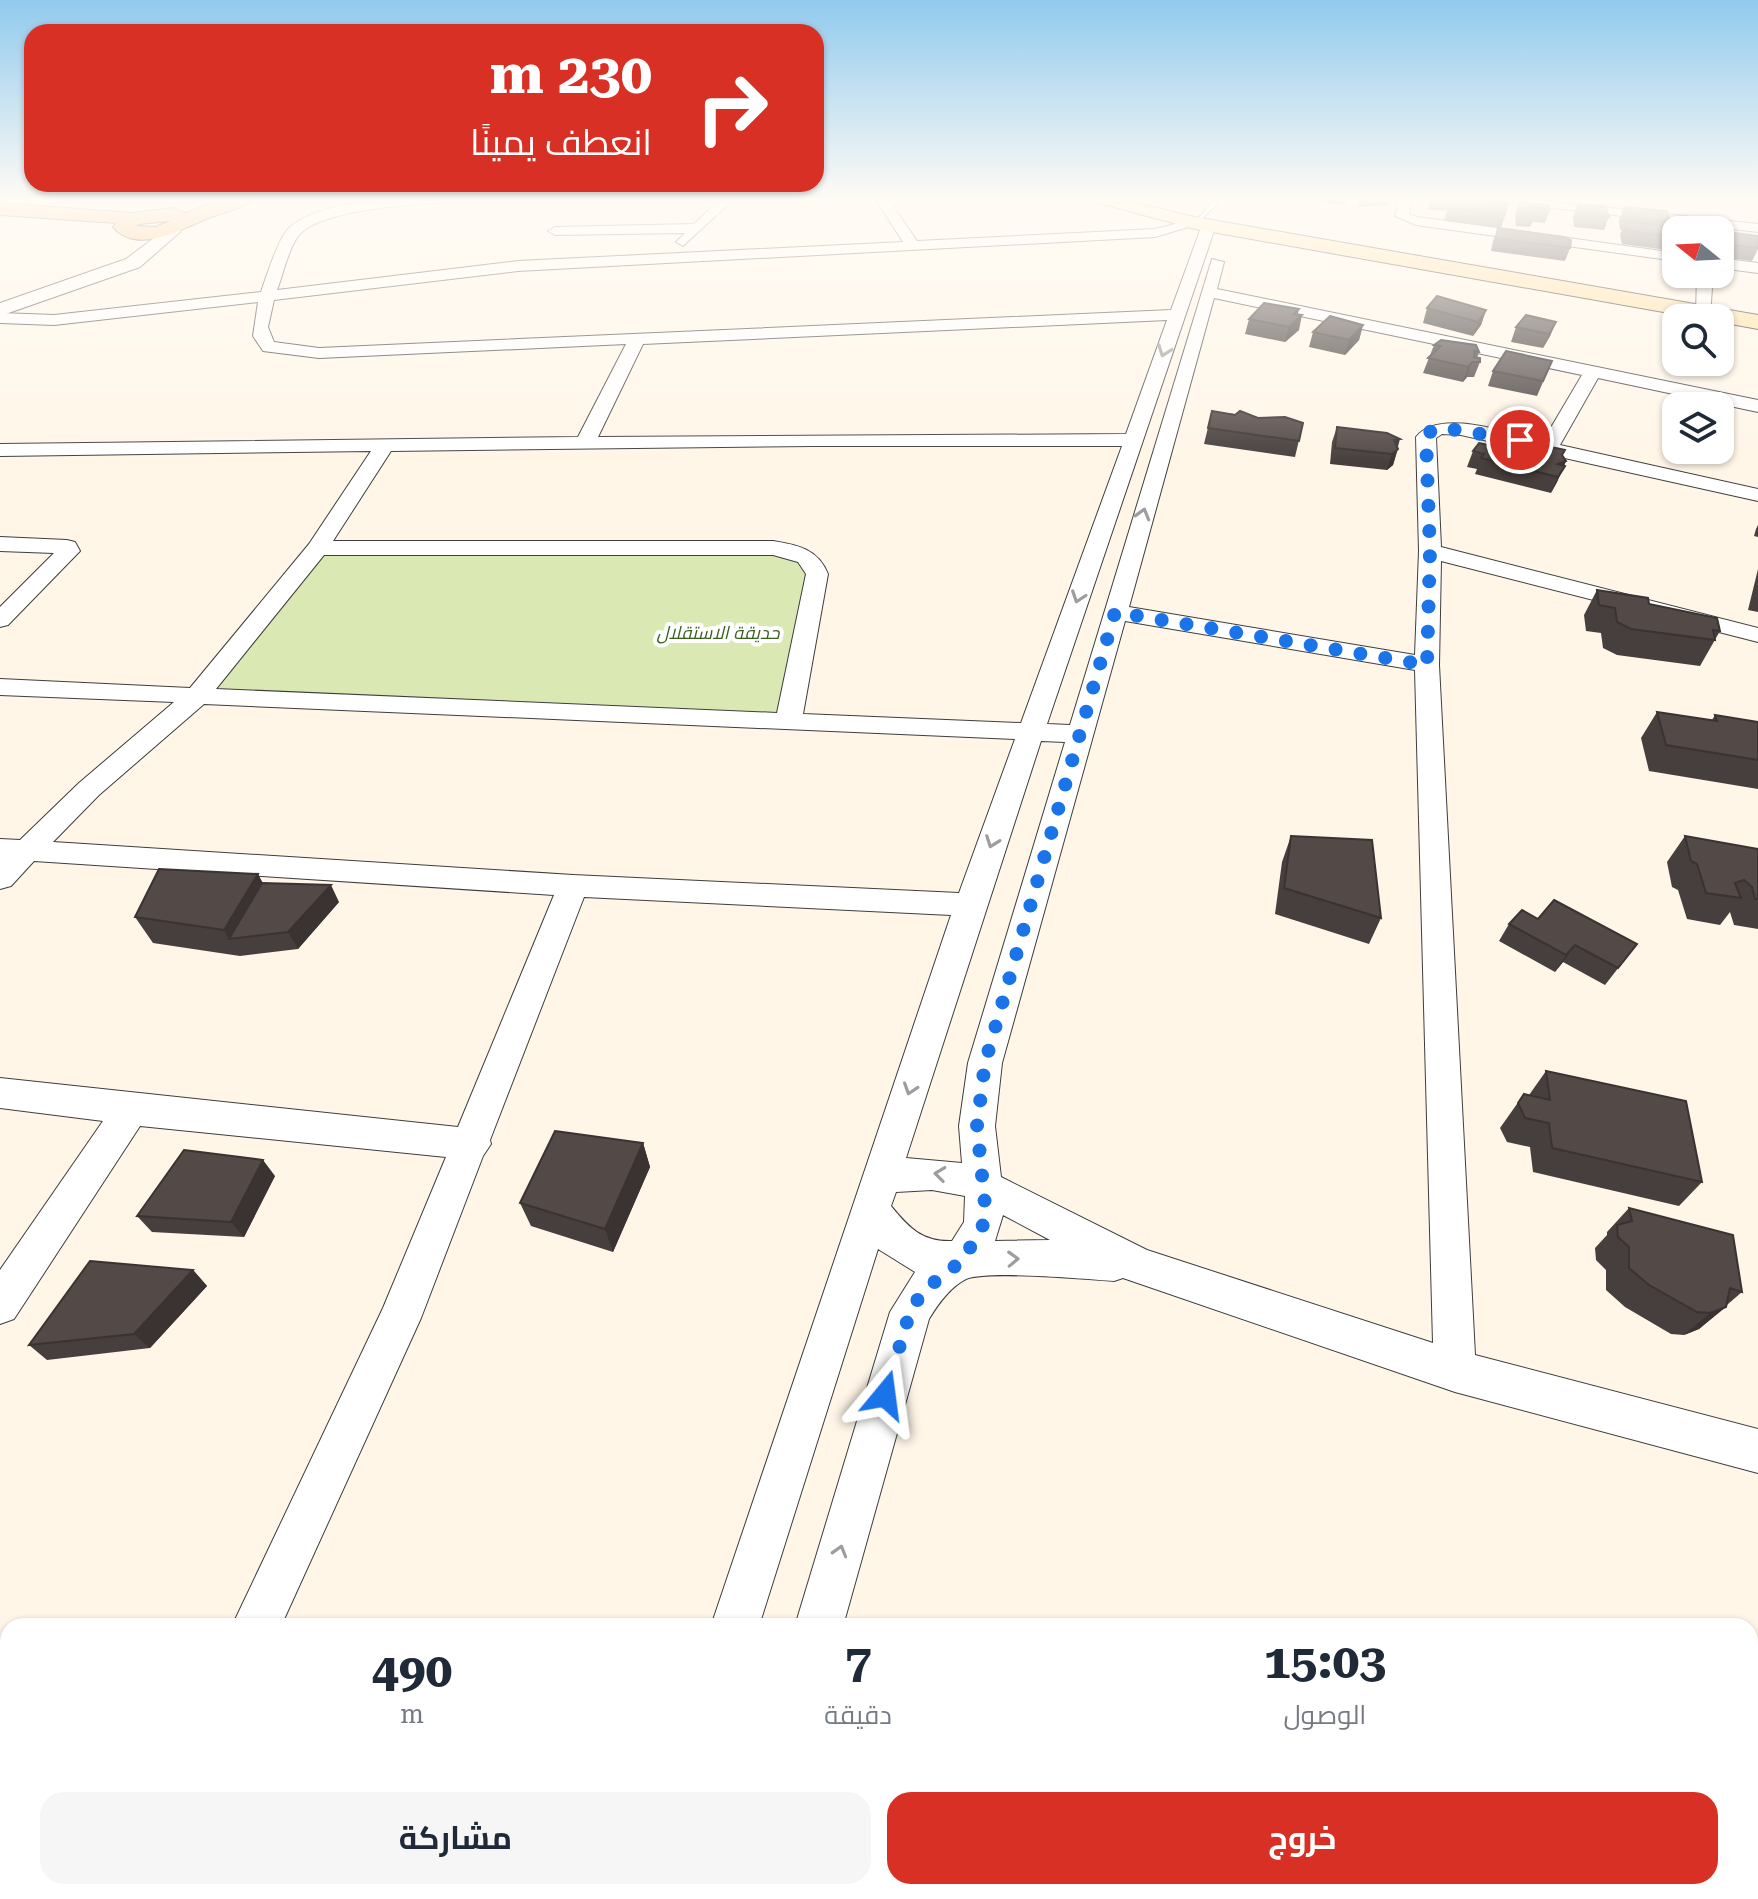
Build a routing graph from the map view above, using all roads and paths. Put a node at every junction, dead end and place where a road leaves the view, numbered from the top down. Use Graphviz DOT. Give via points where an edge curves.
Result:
graph roads {
  1 [pos="43,286"];
  2 [pos="69,286"];
  3 [pos="273,286"];
  4 [pos="347,286"];
  5 [pos="1187,286"];
  6 [pos="1208,286"];
  7 [pos="1513,286"];
  8 [pos="1533,286"];
  9 [pos="1208,292"];
  10 [pos="269,295"];
  11 [pos="0,301"];
  12 [pos="0,310"];
  13 [pos="1662,310"];
  14 [pos="1177,315"];
  15 [pos="1662,315"];
  16 [pos="0,318"];
  17 [pos="1734,320"];
  18 [pos="1758,322"];
  19 [pos="1734,325"];
  20 [pos="1758,331"];
  21 [pos="637,340"];
  22 [pos="1593,372"];
  23 [pos="1758,406"];
  24 [pos="1132,440"];
  25 [pos="585,444"];
  26 [pos="384,446"];
  27 [pos="1550,446"];
  28 [pos="0,450"];
  29 [pos="1758,495"];
  30 [pos="0,544"];
  31 [pos="318,548"];
  32 [pos="1430,551"];
  33 [pos="1115,612"];
  34 [pos="0,620"];
  35 [pos="1758,635"];
  36 [pos="1427,665"];
  37 [pos="0,687"];
  38 [pos="197,696"];
  39 [pos="789,721"];
  40 [pos="1031,729"];
  41 [pos="1079,734"];
  42 [pos="13,850"];
  43 [pos="0,878"];
  44 [pos="573,886"];
  45 [pos="970,905"];
  46 [pos="0,1093"];
  47 [pos="131,1110"];
  48 [pos="473,1144"];
  49 [pos="981,1185"];
  50 [pos="876,1194"];
  51 [pos="963,1260"];
  52 [pos="1137,1265"];
  53 [pos="0,1305"];
  54 [pos="1455,1371"];
  55 [pos="1758,1451"];
  56 [pos="260,1618"];
  57 [pos="738,1618"];
  58 [pos="821,1618"];
  1 -- 11 [label="street"];
  2 -- 12 [label="street"];
  3 -- 10 [label="street"];
  4 -- 10 [label="street"];
  5 -- 14 [label="street"];
  6 -- 9 [label="street"];
  7 -- 15 [label="main road"];
  8 -- 13 [label="main road"];
  9 -- 22 [label="street"];
  33 -- 9 [label="street, one-way"];
  10 -- 16 [label="street" via="90,318"];
  10 -- 21 [label="street" via="261,337 269,347 292,352"];
  14 -- 21 [label="street"];
  14 -- 24 [label="street, one-way"];
  17 -- 18 [label="main road"];
  19 -- 20 [label="main road"];
  21 -- 25 [label="street"];
  22 -- 23 [label="street"];
  22 -- 27 [label="street"];
  24 -- 25 [label="street"];
  24 -- 40 [label="street, one-way"];
  25 -- 26 [label="street"];
  26 -- 28 [label="street"];
  26 -- 31 [label="street"];
  27 -- 29 [label="street"];
  27 -- 32 [label="street" via="1461,429 1431,431 1426,437"];
  30 -- 34 [label="street" via="53,544 69,551"];
  31 -- 38 [label="street"];
  31 -- 39 [label="street" via="798,552 813,561 817,574"];
  32 -- 35 [label="street"];
  32 -- 36 [label="street"];
  33 -- 36 [label="street"];
  33 -- 41 [label="street"];
  36 -- 54 [label="street"];
  37 -- 38 [label="street"];
  38 -- 39 [label="street"];
  38 -- 42 [label="street"];
  39 -- 40 [label="street"];
  40 -- 41 [label="street"];
  40 -- 45 [label="street, one-way"];
  41 -- 49 [label="street" via="985,1063 977,1126"];
  42 -- 43 [label="street"];
  42 -- 44 [label="street"];
  44 -- 45 [label="street"];
  44 -- 48 [label="street"];
  45 -- 50 [label="street, one-way"];
  46 -- 47 [label="street"];
  47 -- 48 [label="street"];
  47 -- 53 [label="street"];
  48 -- 56 [label="street" via="400,1318"];
  49 -- 50 [label="street, one-way" via="932,1172"];
  49 -- 51 [label="street" via="983,1225"];
  49 -- 52 [label="street"];
  50 -- 51 [label="street" via="896,1242 916,1254"];
  50 -- 57 [label="street"];
  51 -- 52 [label="street, one-way" via="1051,1258"];
  58 -- 51 [label="street, one-way" via="910,1312 923,1291"];
  52 -- 54 [label="street"];
  54 -- 55 [label="street"];
}
